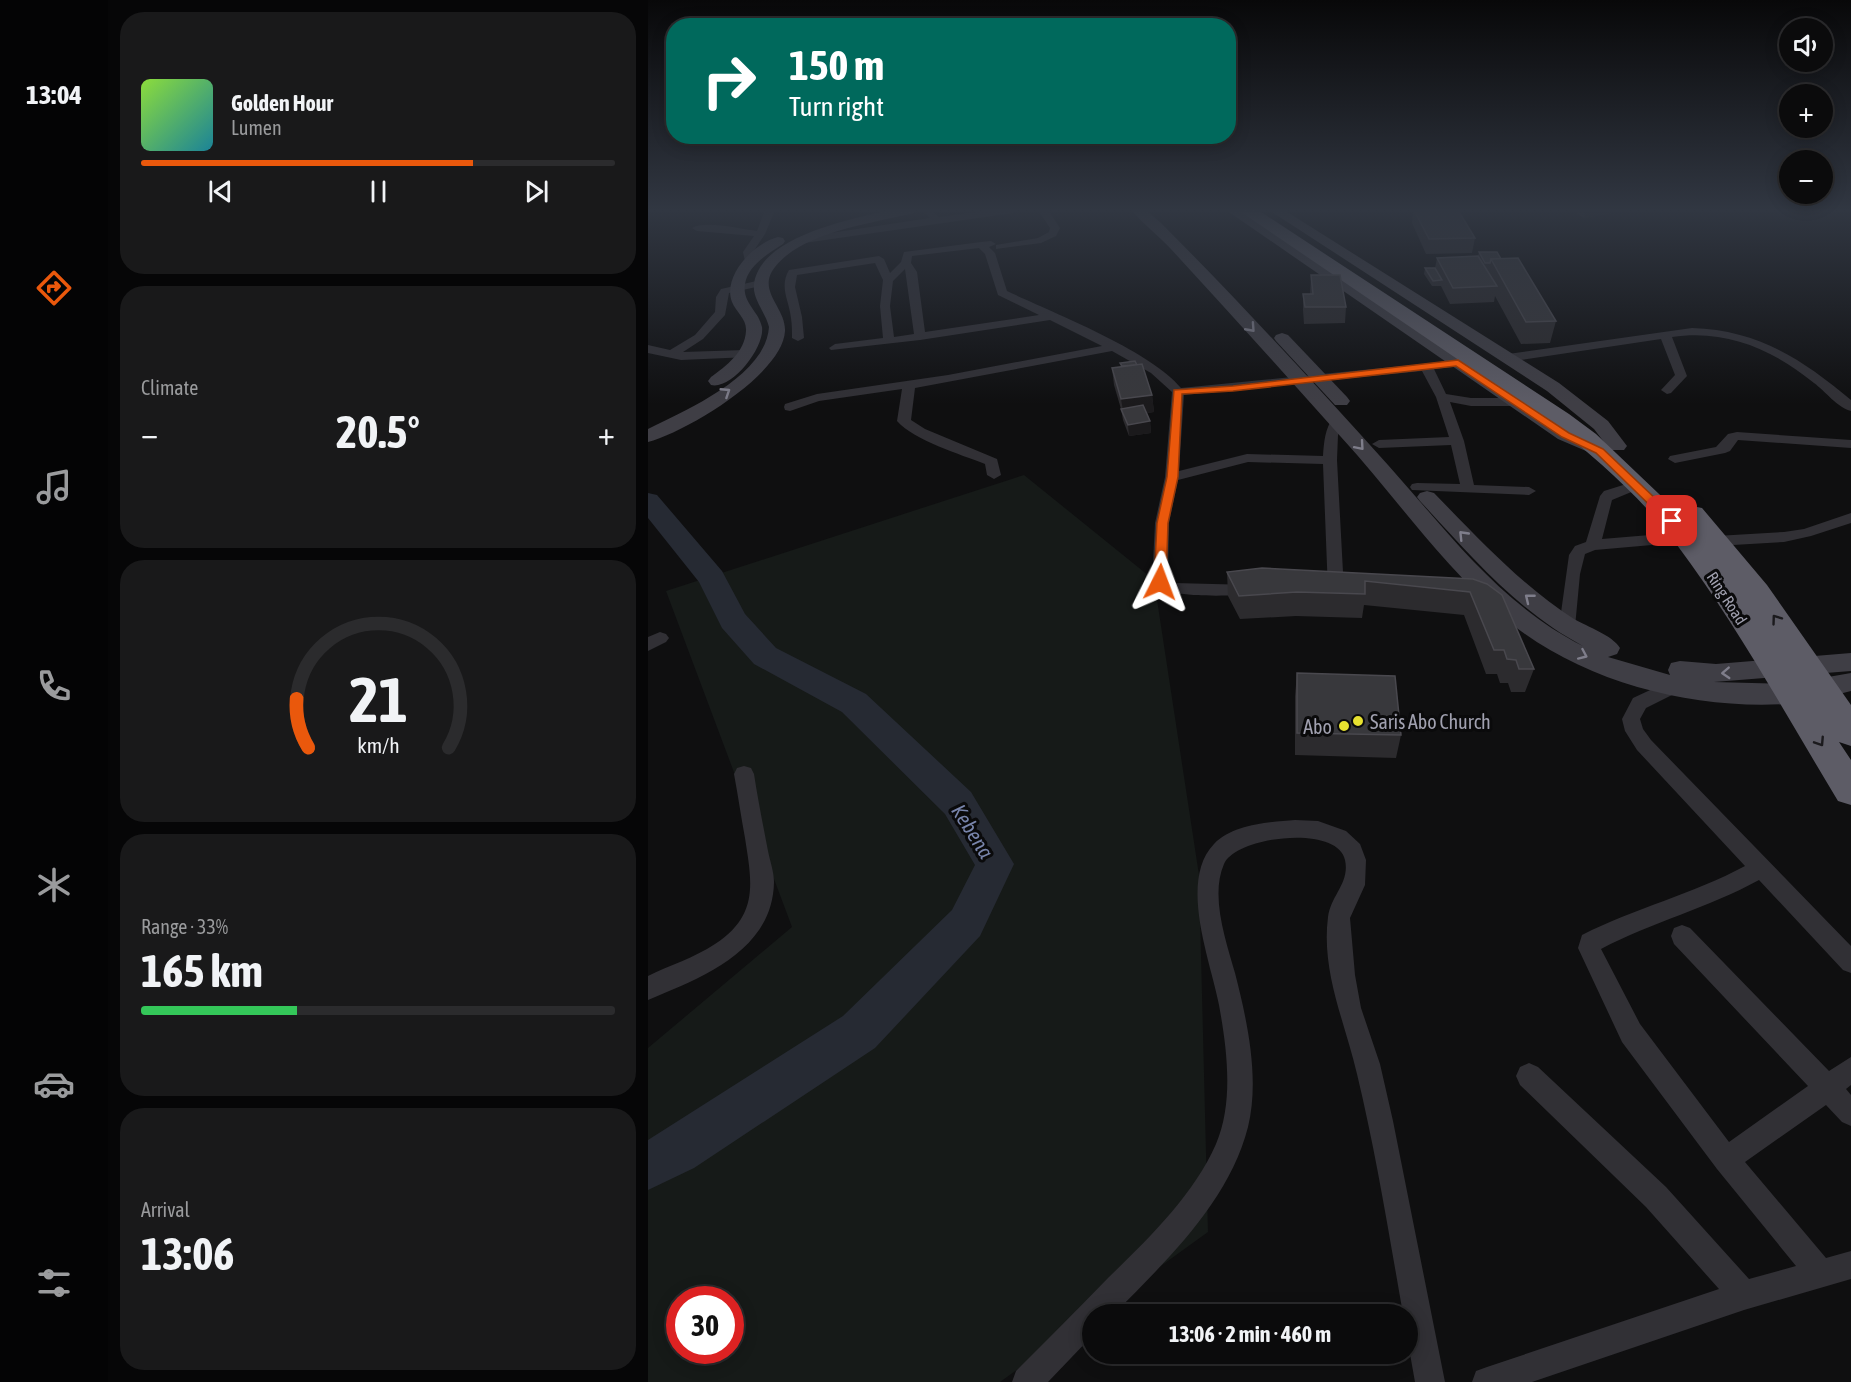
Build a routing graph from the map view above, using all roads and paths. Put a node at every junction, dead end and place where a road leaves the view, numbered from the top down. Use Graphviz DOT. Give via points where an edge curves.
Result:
graph roads {
  1 [pos="743,274"];
  2 [pos="765,274"];
  3 [pos="791,274"];
  4 [pos="891,274"];
  5 [pos="891,274"];
  6 [pos="912,274"];
  7 [pos="997,274"];
  8 [pos="1203,274"];
  9 [pos="1221,274"];
  10 [pos="1327,274"];
  11 [pos="1344,274"];
  12 [pos="1362,274"];
  13 [pos="1377,274"];
  14 [pos="888,280"];
  15 [pos="761,283"];
  16 [pos="737,287"];
  17 [pos="721,313"];
  18 [pos="748,315"];
  19 [pos="1053,316"];
  20 [pos="1665,334"];
  21 [pos="920,337"];
  22 [pos="798,338"];
  23 [pos="889,341"];
  24 [pos="1113,347"];
  25 [pos="835,348"];
  26 [pos="648,350"];
  27 [pos="746,354"];
  28 [pos="671,355"];
  29 [pos="1508,358"];
  30 [pos="1458,363"];
  31 [pos="1427,367"];
  32 [pos="1320,377"];
  33 [pos="1297,380"];
  34 [pos="909,385"];
  35 [pos="1666,390"];
  36 [pos="1178,392"];
  37 [pos="1442,397"];
  38 [pos="1516,402"];
  39 [pos="789,407"];
  40 [pos="1851,407"];
  41 [pos="661,420"];
  42 [pos="1338,420"];
  43 [pos="648,436"];
  44 [pos="1457,441"];
  45 [pos="1379,444"];
  46 [pos="1851,444"];
  47 [pos="1608,449"];
  48 [pos="1675,459"];
  49 [pos="1330,460"];
  50 [pos="994,476"];
  51 [pos="1172,477"];
  52 [pos="1636,485"];
  53 [pos="1417,487"];
  54 [pos="1468,489"];
  55 [pos="1529,491"];
  56 [pos="1851,518"];
  57 [pos="1686,537"];
  58 [pos="1716,541"];
  59 [pos="1593,545"];
  60 [pos="1265,590"];
  61 [pos="1336,591"];
  62 [pos="1567,627"];
  63 [pos="1851,662"];
  64 [pos="1808,680"];
  65 [pos="1676,686"];
  66 [pos="1851,732"];
  67 [pos="744,774"];
  68 [pos="1851,790"];
  69 [pos="1761,868"];
  70 [pos="1682,936"];
  71 [pos="1851,962"];
  72 [pos="648,988"];
  73 [pos="1851,1069"];
  74 [pos="1529,1076"];
  75 [pos="1828,1088"];
  76 [pos="1851,1113"];
  77 [pos="1726,1160"];
  78 [pos="1851,1265"];
  79 [pos="1820,1273"];
  80 [pos="1744,1295"];
  81 [pos="1104,1304"];
  82 [pos="1416,1304"];
  83 [pos="1418,1317"];
  84 [pos="1082,1326"];
  85 [pos="1027,1382"];
  86 [pos="1430,1382"];
  87 [pos="1487,1382"];
  1 -- 16 [label="main road"];
  2 -- 15 [label="main road"];
  3 -- 22 [label="street" via="789,286"];
  4 -- 14 [label="street"];
  5 -- 14 [label="street"];
  6 -- 21 [label="street"];
  7 -- 19 [label="street" via="1002,293"];
  8 -- 33 [label="main road, one-way"];
  9 -- 32 [label="main road"];
  10 -- 30 [label="main road"];
  11 -- 47 [label="highway, Ring Road" via="1587,439"];
  12 -- 47 [label="highway, Ring Road" via="1551,397"];
  13 -- 29 [label="main road"];
  14 -- 23 [label="street" via="885,306"];
  15 -- 16 [label="street"];
  41 -- 15 [label="main road, one-way" via="736,386 759,366 778,333"];
  16 -- 17 [label="street" via="722,294"];
  16 -- 18 [label="main road"];
  17 -- 18 [label="street"];
  17 -- 28 [label="street" via="699,337"];
  18 -- 27 [label="main road" via="754,329"];
  19 -- 21 [label="street"];
  19 -- 24 [label="street"];
  20 -- 29 [label="street"];
  20 -- 35 [label="street" via="1681,376"];
  20 -- 40 [label="street" via="1702,330 1742,337 1786,357"];
  21 -- 23 [label="street"];
  23 -- 25 [label="street"];
  24 -- 34 [label="street"];
  24 -- 36 [label="street" via="1159,373"];
  26 -- 28 [label="street"];
  27 -- 28 [label="street"];
  27 -- 41 [label="main road" via="713,384"];
  29 -- 47 [label="main road" via="1601,424"];
  30 -- 31 [label="street"];
  30 -- 38 [label="main road"];
  31 -- 32 [label="street"];
  31 -- 37 [label="street"];
  32 -- 33 [label="street"];
  32 -- 45 [label="main road"];
  33 -- 36 [label="street"];
  33 -- 42 [label="main road"];
  34 -- 39 [label="street" via="817,398"];
  34 -- 50 [label="street" via="904,421 920,432 992,462"];
  36 -- 51 [label="street"];
  37 -- 38 [label="street" via="1471,402"];
  37 -- 44 [label="street"];
  38 -- 47 [label="main road" via="1566,435"];
  41 -- 43 [label="main road"];
  42 -- 49 [label="street" via="1331,435"];
  42 -- 65 [label="main road, one-way" via="1472,573 1483,594 1572,650"];
  44 -- 45 [label="street"];
  44 -- 54 [label="street"];
  45 -- 53 [label="main road"];
  46 -- 48 [label="street" via="1737,436 1725,448"];
  47 -- 52 [label="highway, Ring Road"];
  47 -- 58 [label="highway, Ring Road" via="1682,503"];
  49 -- 51 [label="street" via="1247,458"];
  49 -- 61 [label="street"];
  51 -- 60 [label="street" via="1162,523 1160,582 1171,588"];
  52 -- 57 [label="highway, Ring Road"];
  52 -- 59 [label="street" via="1605,499"];
  53 -- 54 [label="street"];
  62 -- 53 [label="main road, one-way" via="1513,585"];
  54 -- 55 [label="street"];
  56 -- 58 [label="street" via="1784,537"];
  57 -- 59 [label="street"];
  57 -- 64 [label="highway, Ring Road" via="1725,592"];
  64 -- 58 [label="highway, Ring Road, one-way" via="1779,622"];
  59 -- 62 [label="street" via="1575,556"];
  64 -- 62 [label="main road, one-way" via="1691,672 1658,665 1614,650"];
  63 -- 64 [label="main road"];
  64 -- 65 [label="main road" via="1726,693"];
  64 -- 66 [label="highway, Ring Road"];
  64 -- 68 [label="highway, Ring Road, one-way"];
  65 -- 69 [label="street" via="1639,703 1631,719 1634,731"];
  67 -- 72 [label="street" via="763,882 754,918 722,954"];
  69 -- 71 [label="street"];
  69 -- 77 [label="street" via="1703,897 1628,924 1590,943 1589,948 1631,1033"];
  70 -- 75 [label="street"];
  73 -- 75 [label="street"];
  74 -- 80 [label="street" via="1656,1197"];
  75 -- 76 [label="street"];
  75 -- 77 [label="street"];
  77 -- 79 [label="street"];
  78 -- 79 [label="street"];
  79 -- 80 [label="street"];
  80 -- 87 [label="street"];
  81 -- 82 [label="street" via="1203,1192 1222,1162 1234,1127 1239,1099 1237,1063 1231,1005 1211,920 1212,864 1220,850 1235,840 1289,829 1336,834 1353,848 1353,887 1339,914 1349,1007 1366,1053"];
  83 -- 86 [label="street"];
  84 -- 85 [label="street"];
}
